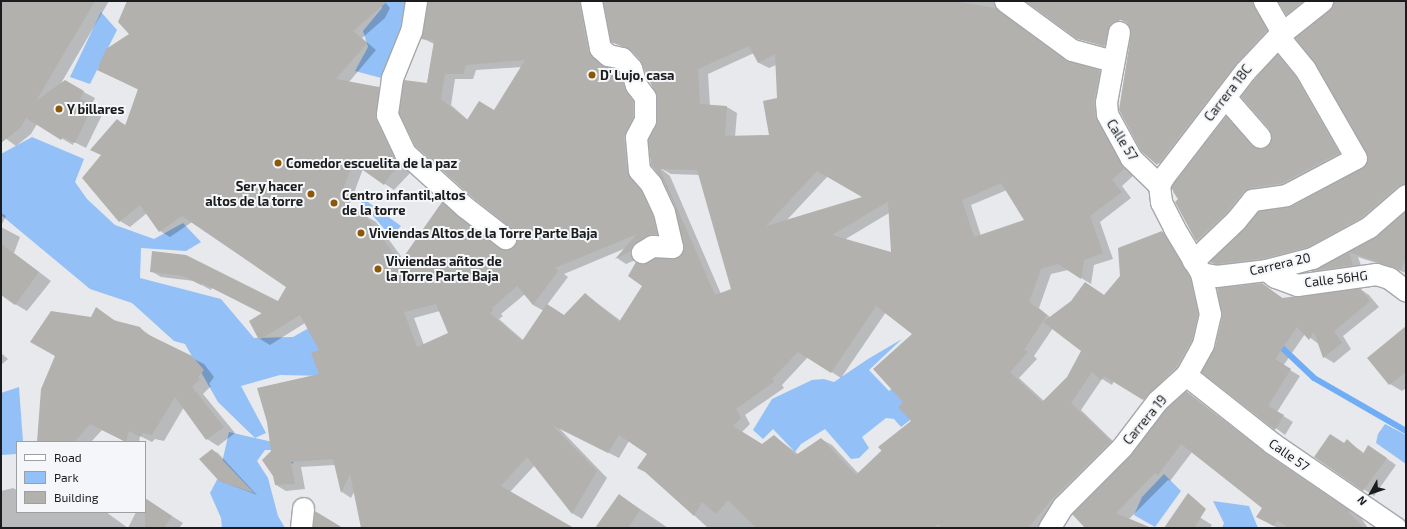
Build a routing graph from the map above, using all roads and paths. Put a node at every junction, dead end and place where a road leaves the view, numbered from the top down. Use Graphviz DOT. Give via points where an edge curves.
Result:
graph roads {
  1 [pos="416,1"];
  2 [pos="591,1"];
  3 [pos="1005,1"];
  4 [pos="1264,1"];
  5 [pos="1322,1"];
  6 [pos="1119,32"];
  7 [pos="1280,34"];
  8 [pos="1113,61"];
  9 [pos="1225,97"];
  10 [pos="1260,137"];
  11 [pos="1160,193"];
  12 [pos="1406,195"];
  13 [pos="506,238"];
  14 [pos="642,252"];
  15 [pos="1195,264"];
  16 [pos="1266,270"];
  17 [pos="1406,291"];
  18 [pos="1186,375"];
  19 [pos="303,508"];
  20 [pos="1055,525"];
  21 [pos="301,528"];
  22 [pos="1396,528"];
  1 -- 13 [label="street" via="411,31 392,78 387,115 405,153 465,207"];
  2 -- 14 [label="street" via="600,48 608,55 622,58 631,68 636,85 645,97 645,120 636,137 639,170 651,184 664,212 672,246 652,246"];
  3 -- 8 [label="street" via="1072,50"];
  4 -- 7 [label="street"];
  5 -- 7 [label="street, Carrera 18C"];
  6 -- 8 [label="street, Calle 57"];
  7 -- 9 [label="street, Carrera 18C" via="1245,70"];
  7 -- 15 [label="street" via="1305,68 1356,158 1286,195 1252,200"];
  8 -- 11 [label="street, Calle 57" via="1106,114 1131,158"];
  9 -- 10 [label="street"];
  9 -- 11 [label="street, Carrera 18C" via="1169,168"];
  11 -- 15 [label="street, Calle 57"];
  12 -- 16 [label="street, Carrera 20" via="1369,227 1342,244 1312,258"];
  15 -- 16 [label="street, Carrera 20" via="1216,276"];
  15 -- 18 [label="street, Carrera 19" via="1210,314 1203,344"];
  16 -- 17 [label="street, Calle 56HG" via="1275,277 1297,285 1376,274 1389,278"];
  18 -- 20 [label="street, Carrera 19" via="1158,401 1122,447 1063,506"];
  18 -- 22 [label="street, Calle 57" via="1272,443"];
  19 -- 21 [label="street"];
}
